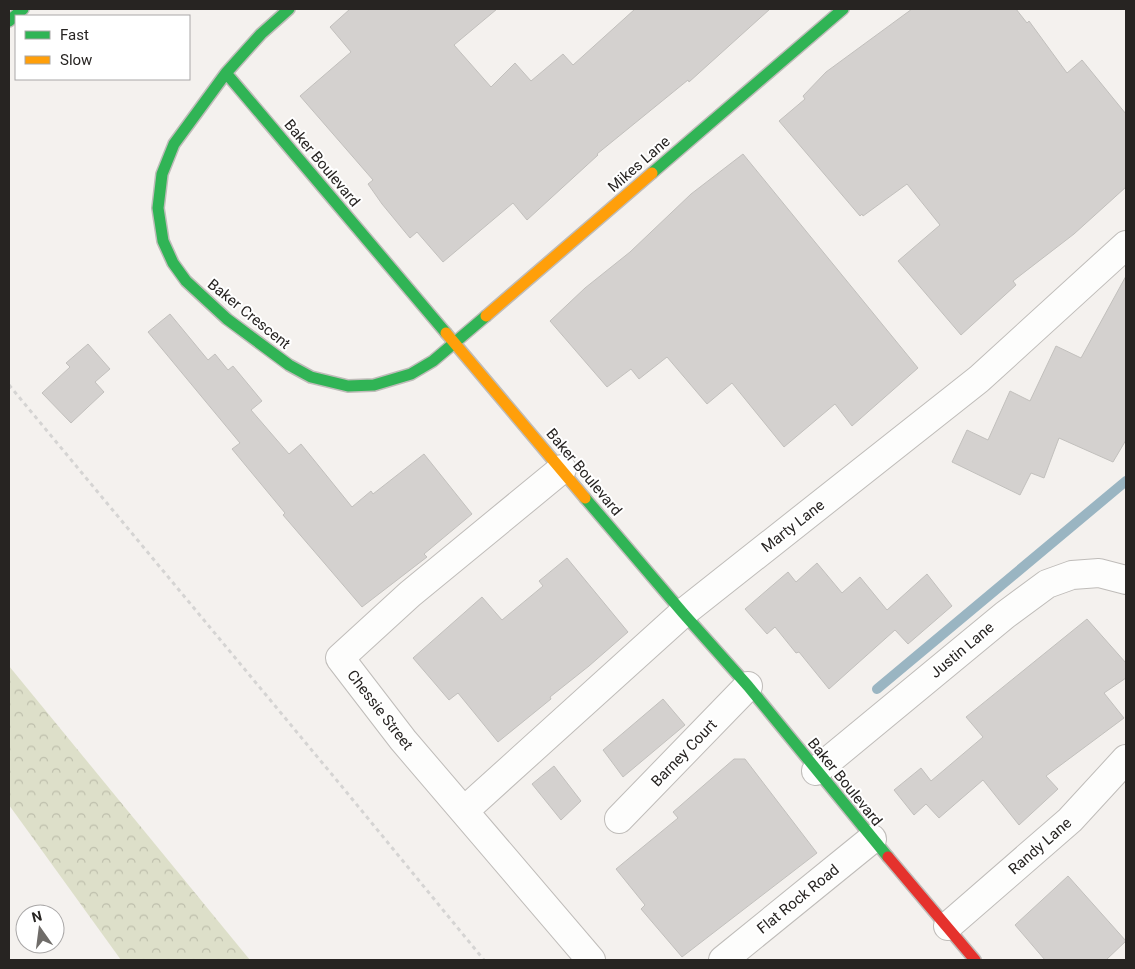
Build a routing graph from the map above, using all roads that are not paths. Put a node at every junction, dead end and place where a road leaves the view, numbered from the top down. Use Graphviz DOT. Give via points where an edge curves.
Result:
graph roads {
  1 [pos="289,9"];
  2 [pos="843,9"];
  3 [pos="226,73"];
  4 [pos="1126,245"];
  5 [pos="454,342"];
  6 [pos="562,469"];
  7 [pos="1126,580"];
  8 [pos="683,613"];
  9 [pos="748,686"];
  10 [pos="1126,759"];
  11 [pos="816,771"];
  12 [pos="464,811"];
  13 [pos="619,819"];
  14 [pos="872,839"];
  15 [pos="948,926"];
  16 [pos="591,960"];
  17 [pos="723,960"];
  18 [pos="976,960"];
  1 -- 3 [label="main road" via="260,34"];
  2 -- 5 [label="main road, Mikes Lane"];
  3 -- 5 [label="main road, Baker Boulevard"];
  3 -- 5 [label="main road, Baker Crescent" via="174,144 162,174 158,208 163,241 186,281 227,319 289,365 311,377 348,386 374,385 411,374 433,361"];
  4 -- 8 [label="street, Marty Lane" via="979,379"];
  5 -- 6 [label="main road, Baker Boulevard"];
  6 -- 8 [label="main road, Baker Boulevard"];
  6 -- 12 [label="street, Chessie Street" via="410,594 340,658 403,740"];
  7 -- 11 [label="street, Justin Lane" via="1100,573 1072,575 1047,584"];
  8 -- 9 [label="main road, Baker Boulevard"];
  8 -- 12 [label="street, Marty Lane"];
  9 -- 11 [label="main road, Baker Boulevard"];
  9 -- 13 [label="street, Barney Court"];
  10 -- 15 [label="street, Randy Lane" via="1070,820"];
  11 -- 14 [label="main road, Baker Boulevard"];
  12 -- 16 [label="street, Chessie Street"];
  14 -- 15 [label="main road, Baker Boulevard"];
  14 -- 17 [label="street, Flat Rock Road"];
  15 -- 18 [label="main road, Baker Boulevard"];
}
